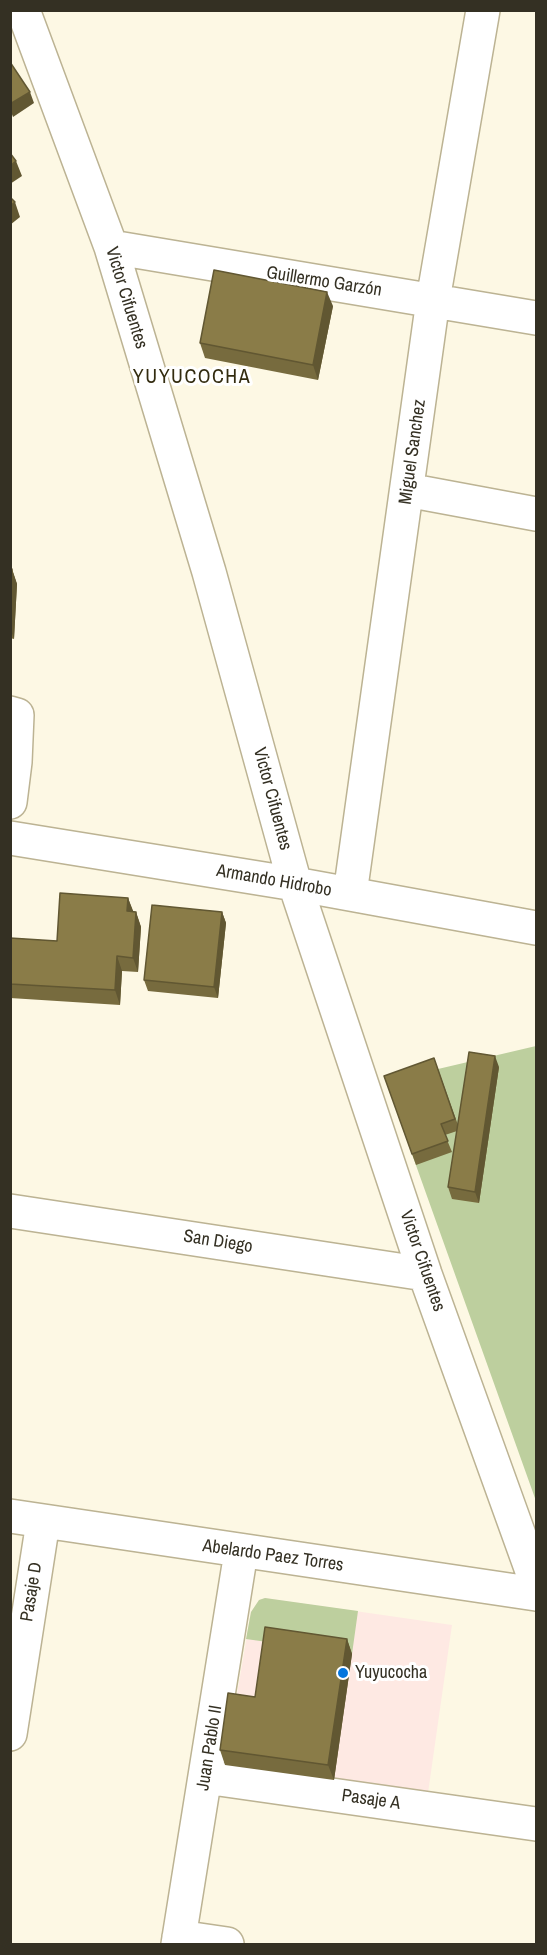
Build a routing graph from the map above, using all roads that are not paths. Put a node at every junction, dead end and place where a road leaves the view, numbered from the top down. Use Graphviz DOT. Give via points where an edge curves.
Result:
graph roads {
  1 [pos="23,10"];
  2 [pos="483,10"];
  3 [pos="111,247"];
  4 [pos="433,300"];
  5 [pos="537,318"];
  6 [pos="407,490"];
  7 [pos="537,514"];
  8 [pos="10,713"];
  9 [pos="10,802"];
  10 [pos="10,838"];
  11 [pos="295,884"];
  12 [pos="350,894"];
  13 [pos="537,928"];
  14 [pos="10,1211"];
  15 [pos="425,1274"];
  16 [pos="10,1516"];
  17 [pos="43,1522"];
  18 [pos="241,1552"];
  19 [pos="537,1582"];
  20 [pos="537,1594"];
  21 [pos="10,1734"];
  22 [pos="206,1777"];
  23 [pos="537,1824"];
  24 [pos="178,1941"];
  25 [pos="227,1944"];
  1 -- 3 [label="street, Victor Cifuentes"];
  2 -- 4 [label="street, Miguel Sanchez"];
  3 -- 4 [label="street, Guillermo Garzón"];
  3 -- 11 [label="street, Victor Cifuentes" via="209,572"];
  4 -- 5 [label="street, Guillermo Garzón"];
  4 -- 6 [label="street, Miguel Sanchez"];
  6 -- 7 [label="street"];
  6 -- 12 [label="street, Miguel Sanchez"];
  8 -- 9 [label="street" via="17,715"];
  10 -- 11 [label="street, Armando Hidrobo"];
  11 -- 12 [label="street, Armando Hidrobo"];
  11 -- 15 [label="street, Victor Cifuentes"];
  12 -- 13 [label="street, Armando Hidrobo"];
  14 -- 15 [label="street, San Diego"];
  15 -- 19 [label="street, Victor Cifuentes"];
  16 -- 17 [label="street, Abelardo Paez Torres"];
  17 -- 18 [label="street, Abelardo Paez Torres"];
  17 -- 21 [label="street, Pasaje D"];
  18 -- 20 [label="street, Abelardo Paez Torres"];
  18 -- 22 [label="street, Juan Pablo II"];
  22 -- 23 [label="street, Pasaje A"];
  22 -- 24 [label="street, Juan Pablo II"];
  24 -- 25 [label="street"];
}
